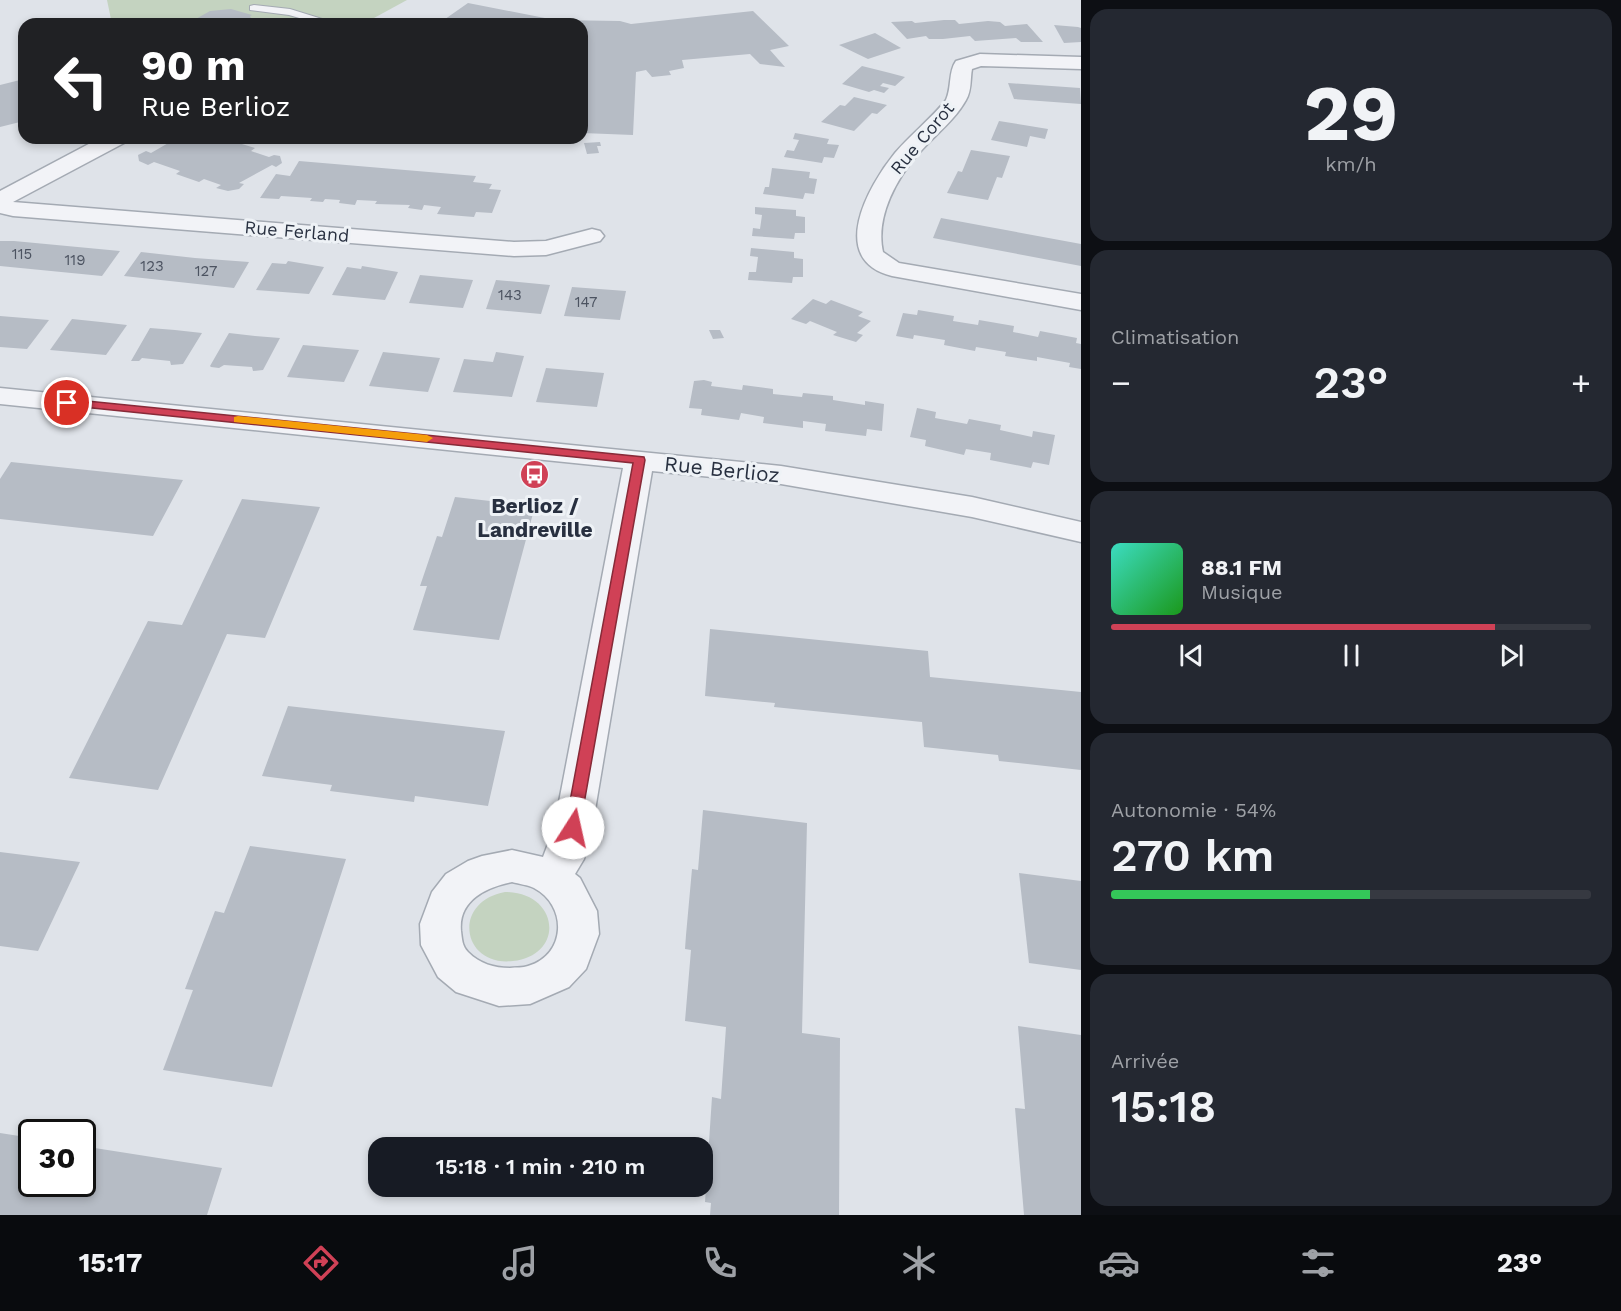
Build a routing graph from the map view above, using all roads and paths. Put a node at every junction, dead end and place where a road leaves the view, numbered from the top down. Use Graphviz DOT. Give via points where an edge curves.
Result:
graph roads {
  1 [pos="254,8"];
  2 [pos="311,18"];
  3 [pos="1081,63"];
  4 [pos="105,144"];
  5 [pos="0,200"];
  6 [pos="0,206"];
  7 [pos="592,236"];
  8 [pos="1081,302"];
  9 [pos="0,396"];
  10 [pos="639,460"];
  11 [pos="1081,532"];
  12 [pos="551,877"];
  1 -- 2 [label="lane"];
  3 -- 8 [label="street, Rue Corot" via="980,60 963,65 961,88 955,101 889,177 876,202 869,232 872,256 892,269"];
  4 -- 5 [label="street"];
  6 -- 7 [label="street, Rue Ferland" via="514,249 546,248"];
  9 -- 10 [label="street, Rue Berlioz"];
  10 -- 11 [label="street, Rue Berlioz" via="873,489"];
  10 -- 12 [label="street" via="573,828 564,859"];
}
